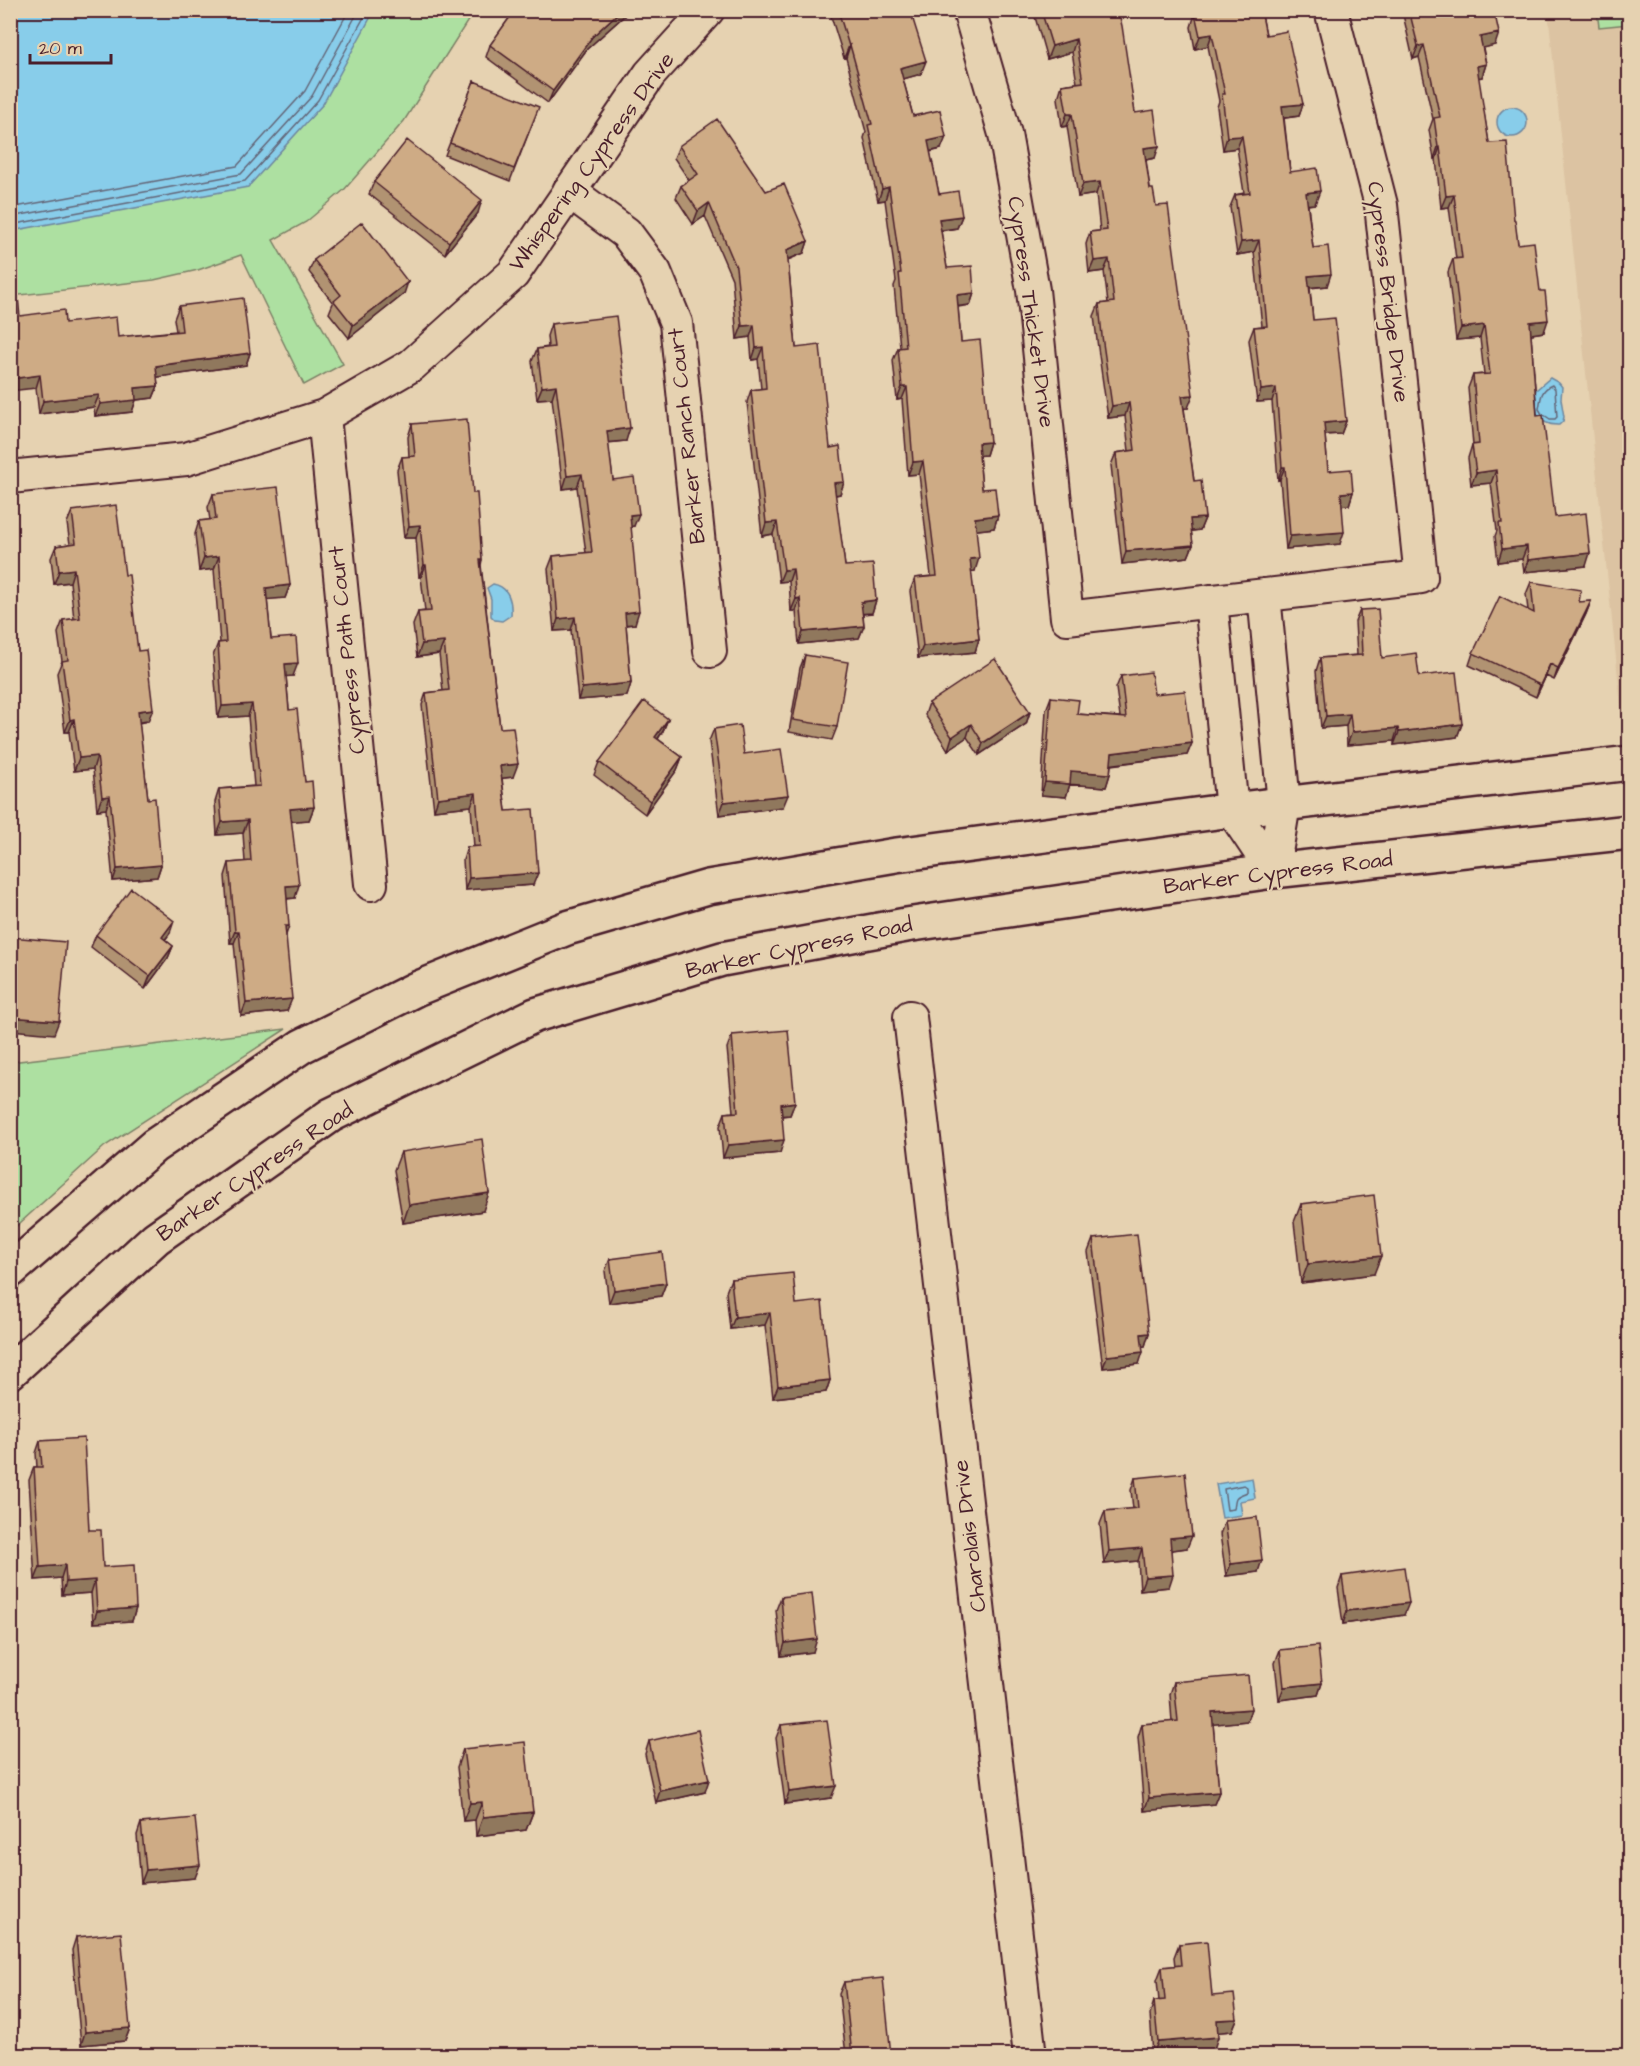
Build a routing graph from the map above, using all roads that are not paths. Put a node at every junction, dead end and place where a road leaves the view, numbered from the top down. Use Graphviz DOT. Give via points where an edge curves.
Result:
graph roads {
  1 [pos="708,10"];
  2 [pos="969,10"];
  3 [pos="1332,10"];
  4 [pos="569,191"];
  5 [pos="324,416"];
  6 [pos="10,477"];
  7 [pos="1264,595"];
  8 [pos="1211,602"];
  9 [pos="710,651"];
  10 [pos="1629,763"];
  11 [pos="1284,804"];
  12 [pos="1232,810"];
  13 [pos="1629,832"];
  14 [pos="1273,871"];
  15 [pos="371,884"];
  16 [pos="910,1017"];
  17 [pos="10,1271"];
  18 [pos="10,1372"];
  19 [pos="1030,2055"];
  1 -- 4 [label="street, Whispering Cypress Drive" via="650,74"];
  2 -- 8 [label="street, Cypress Thicket Drive" via="1005,134 1033,290 1067,618"];
  3 -- 7 [label="street, Cypress Bridge Drive" via="1381,205 1420,578"];
  4 -- 5 [label="street, Whispering Cypress Drive" via="513,274 412,365"];
  4 -- 9 [label="street, Barker Ranch Court" via="626,233 655,272 676,323"];
  5 -- 6 [label="street, Whispering Cypress Drive" via="186,459"];
  5 -- 15 [label="street, Cypress Path Court"];
  7 -- 8 [label="street"];
  7 -- 11 [label="street"];
  8 -- 12 [label="street"];
  10 -- 11 [label="main road"];
  11 -- 12 [label="main road"];
  11 -- 14 [label="street"];
  12 -- 14 [label="street"];
  12 -- 17 [label="main road" via="896,855 719,885 567,928 416,990 302,1046 154,1146"];
  13 -- 14 [label="main road, Barker Cypress Road"];
  14 -- 18 [label="main road, Barker Cypress Road" via="906,925 722,959 535,1015 331,1115 156,1238"];
  16 -- 19 [label="street, Charolais Drive"];
}
